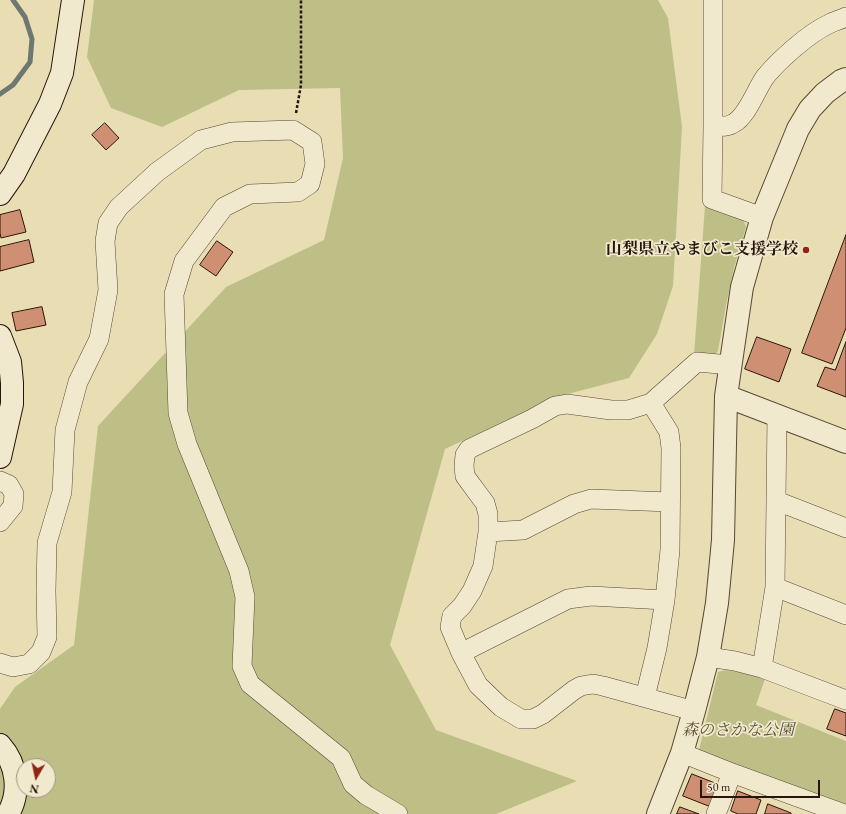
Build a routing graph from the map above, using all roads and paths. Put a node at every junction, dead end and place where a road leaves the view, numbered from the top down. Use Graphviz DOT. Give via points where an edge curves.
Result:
graph roads {
  1 [pos="73,0"];
  2 [pos="301,0"];
  3 [pos="713,0"];
  4 [pos="846,17"];
  5 [pos="846,79"];
  6 [pos="713,126"];
  7 [pos="293,130"];
  8 [pos="0,194"];
  9 [pos="762,217"];
  10 [pos="0,336"];
  11 [pos="730,365"];
  12 [pos="726,396"];
  13 [pos="651,403"];
  14 [pos="777,415"];
  15 [pos="846,442"];
  16 [pos="0,457"];
  17 [pos="0,481"];
  18 [pos="670,502"];
  19 [pos="777,502"];
  20 [pos="0,522"];
  21 [pos="846,528"];
  22 [pos="488,532"];
  23 [pos="775,587"];
  24 [pos="665,600"];
  25 [pos="846,614"];
  26 [pos="461,653"];
  27 [pos="708,658"];
  28 [pos="0,663"];
  29 [pos="762,668"];
  30 [pos="645,697"];
  31 [pos="846,700"];
  32 [pos="694,711"];
  33 [pos="0,746"];
  34 [pos="682,753"];
  35 [pos="732,773"];
  36 [pos="8,814"];
  37 [pos="398,814"];
  38 [pos="658,814"];
  39 [pos="716,814"];
  40 [pos="844,814"];
  1 -- 8 [label="street" via="62,73 50,104 14,174"];
  2 -- 7 [label="path" via="301,85"];
  3 -- 6 [label="street"];
  4 -- 6 [label="street" via="827,24 779,62 765,78 742,116 734,123 723,127"];
  5 -- 9 [label="street" via="825,94 810,110 798,129"];
  6 -- 9 [label="street" via="712,199"];
  7 -- 28 [label="street" via="232,132 201,140 157,172 119,207 108,223 105,241 108,290 99,339 78,382 65,430 62,492 47,543 47,637 41,652 29,664 13,668"];
  7 -- 37 [label="street" via="312,142 315,164 310,184 298,192 250,194 224,208 184,261 174,294 178,413 187,444 239,570 245,597 242,666 250,684 341,758 353,784"];
  9 -- 11 [label="street" via="742,287"];
  10 -- 16 [label="street" via="10,362 12,383 12,404"];
  11 -- 12 [label="street"];
  11 -- 13 [label="street" via="697,362"];
  12 -- 14 [label="street"];
  12 -- 27 [label="street" via="723,540"];
  13 -- 18 [label="street" via="669,432"];
  13 -- 22 [label="street" via="628,410 567,404 555,406 469,450 465,455 465,476 485,503"];
  14 -- 15 [label="street"];
  14 -- 19 [label="street"];
  17 -- 20 [label="street" via="9,485 14,494 13,506"];
  18 -- 22 [label="street" via="591,499 574,504 523,530"];
  18 -- 24 [label="street" via="670,550"];
  19 -- 21 [label="street"];
  19 -- 23 [label="street"];
  22 -- 26 [label="street" via="483,566 472,591 452,616 450,626"];
  23 -- 25 [label="street"];
  23 -- 29 [label="street"];
  24 -- 26 [label="street" via="591,596 568,599"];
  24 -- 30 [label="street"];
  26 -- 30 [label="street" via="478,685 501,707 521,719 533,719 543,714 581,686 593,684"];
  27 -- 29 [label="street"];
  27 -- 32 [label="street"];
  29 -- 31 [label="street"];
  30 -- 32 [label="street"];
  32 -- 34 [label="street"];
  33 -- 36 [label="street" via="16,775 16,790"];
  34 -- 35 [label="street"];
  34 -- 38 [label="street"];
  35 -- 39 [label="street"];
  35 -- 40 [label="street"];
}
